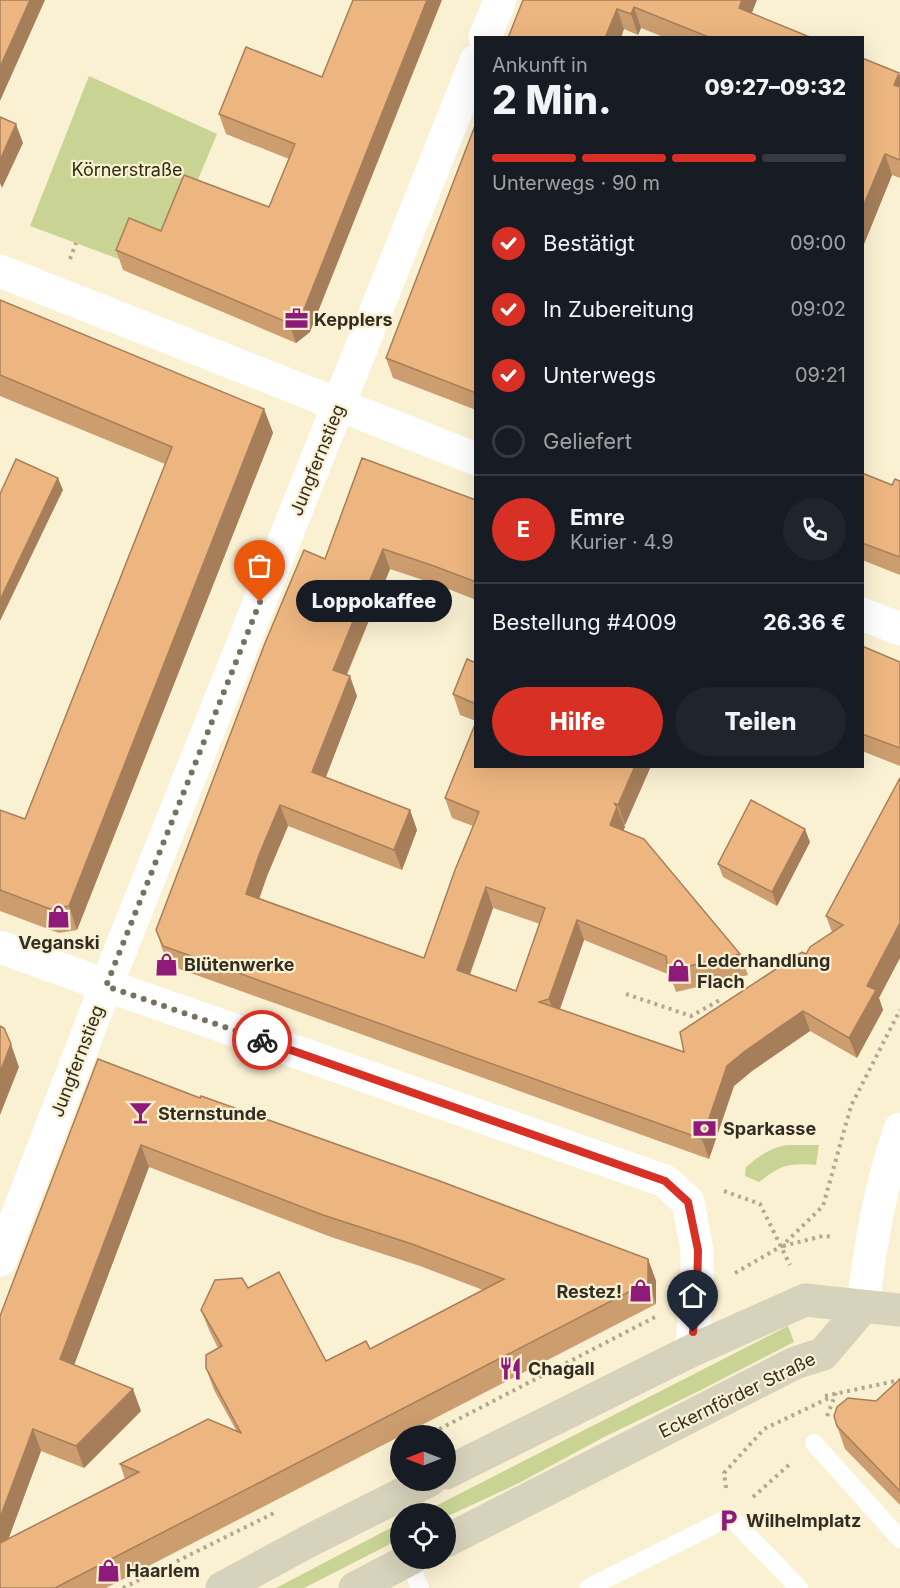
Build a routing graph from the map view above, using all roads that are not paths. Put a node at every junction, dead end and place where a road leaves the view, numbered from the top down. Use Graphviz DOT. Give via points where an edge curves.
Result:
graph roads {
  1 [pos="500,0"];
  2 [pos="486,36"];
  3 [pos="474,66"];
  4 [pos="0,271"];
  5 [pos="339,404"];
  6 [pos="474,458"];
  7 [pos="864,615"];
  8 [pos="900,629"];
  9 [pos="0,946"];
  10 [pos="106,986"];
  11 [pos="898,1142"];
  12 [pos="0,1260"];
  13 [pos="863,1306"];
  14 [pos="900,1310"];
  15 [pos="690,1351"];
  16 [pos="814,1443"];
  17 [pos="456,1468"];
  18 [pos="408,1491"];
  19 [pos="456,1536"];
  20 [pos="900,1539"];
  21 [pos="414,1569"];
  22 [pos="222,1588"];
  23 [pos="354,1588"];
  24 [pos="588,1588"];
  25 [pos="799,1588"];
  1 -- 2 [label="street"];
  3 -- 5 [label="street, Jungfernstieg"];
  4 -- 5 [label="street"];
  5 -- 6 [label="street"];
  5 -- 10 [label="street, Jungfernstieg"];
  7 -- 8 [label="street"];
  9 -- 10 [label="street"];
  10 -- 12 [label="street, Jungfernstieg"];
  10 -- 15 [label="street" via="665,1181 688,1202 698,1250"];
  11 -- 13 [label="street" via="871,1241"];
  13 -- 14 [label="main road"];
  13 -- 15 [label="main road" via="805,1300"];
  13 -- 19 [label="main road, Eckernförder Straße" via="823,1354 795,1363"];
  15 -- 17 [label="main road"];
  16 -- 20 [label="lane"];
  18 -- 22 [label="main road"];
  21 -- 23 [label="main road"];
  24 -- 25 [label="lane" via="730,1517"];
}
